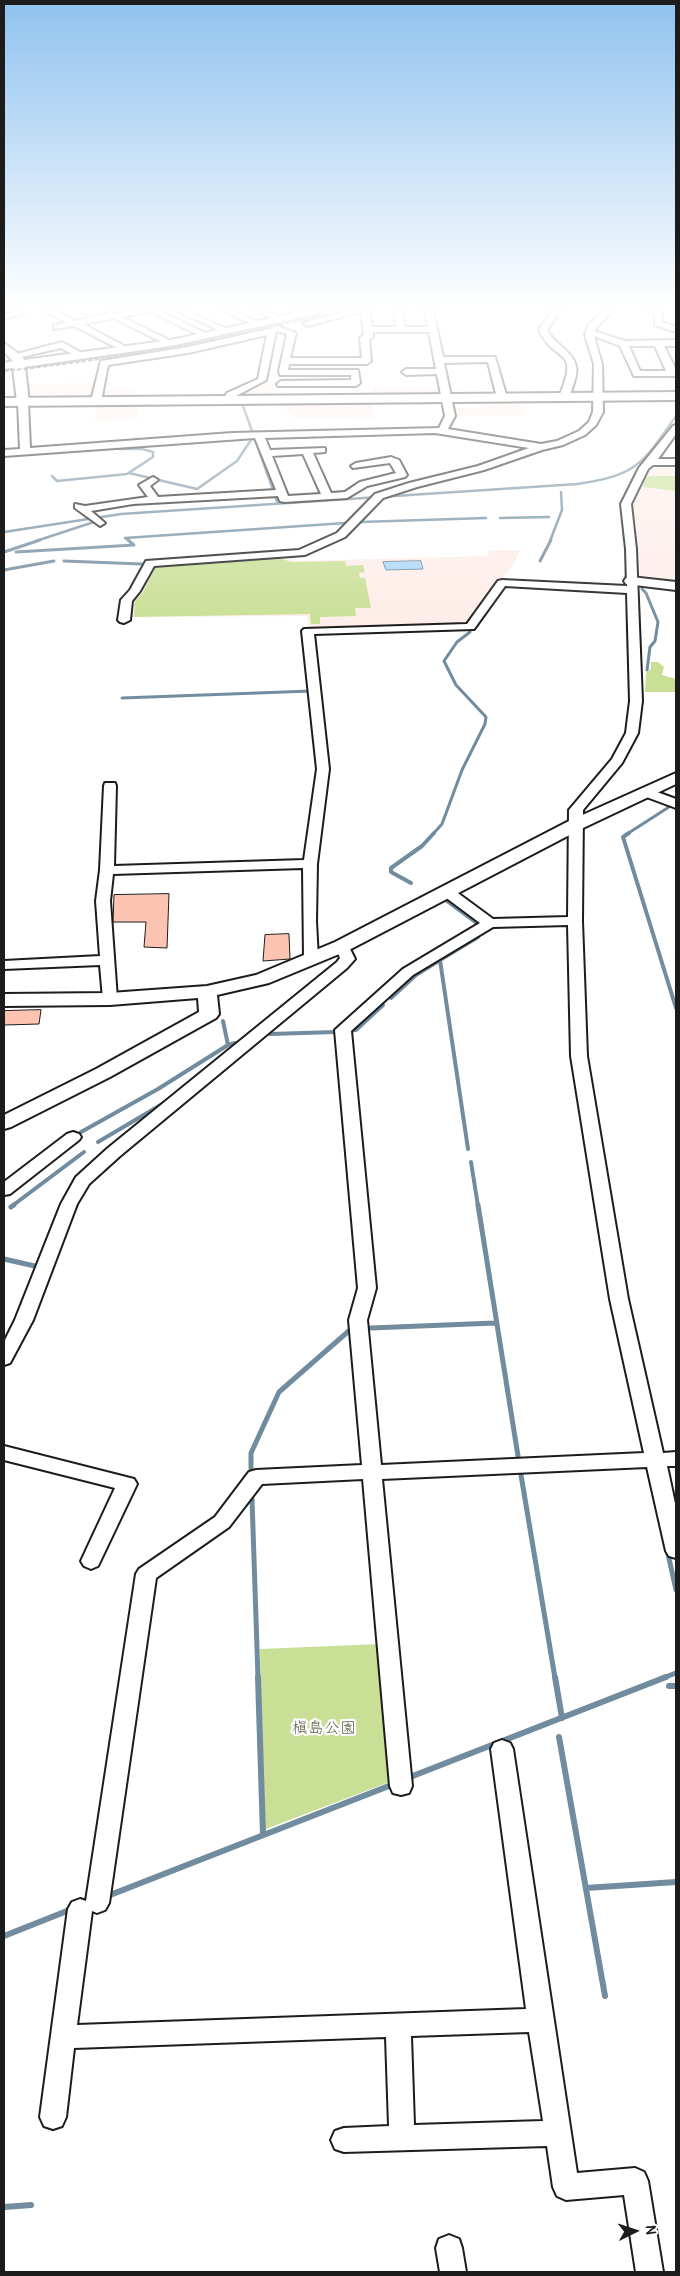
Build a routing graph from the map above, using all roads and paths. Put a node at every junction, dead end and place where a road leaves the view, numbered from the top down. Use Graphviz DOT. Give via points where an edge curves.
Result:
graph roads {
  1 [pos="24,416"];
  2 [pos="450,416"];
  3 [pos="596,416"];
  4 [pos="676,428"];
  5 [pos="443,430"];
  6 [pos="255,435"];
  7 [pos="541,447"];
  8 [pos="25,450"];
  9 [pos="322,450"];
  10 [pos="307,451"];
  11 [pos="4,453"];
  12 [pos="265,453"];
  13 [pos="350,455"];
  14 [pos="651,462"];
  15 [pos="676,462"];
  16 [pos="356,466"];
  17 [pos="153,480"];
  18 [pos="364,484"];
  19 [pos="281,492"];
  20 [pos="327,496"];
  21 [pos="155,500"];
  22 [pos="100,523"];
  23 [pos="632,586"];
  24 [pos="676,586"];
  25 [pos="124,620"];
  26 [pos="676,778"];
  27 [pos="110,786"];
  28 [pos="646,792"];
  29 [pos="676,804"];
  30 [pos="575,825"];
  31 [pos="310,864"];
  32 [pos="107,870"];
  33 [pos="446,891"];
  34 [pos="574,921"];
  35 [pos="490,923"];
  36 [pos="342,946"];
  37 [pos="311,959"];
  38 [pos="106,960"];
  39 [pos="4,965"];
  40 [pos="207,992"];
  41 [pos="110,999"];
  42 [pos="4,1000"];
  43 [pos="4,1123"];
  44 [pos="73,1137"];
  45 [pos="4,1190"];
  46 [pos="4,1359"];
  47 [pos="4,1453"];
  48 [pos="676,1459"];
  49 [pos="655,1460"];
  50 [pos="372,1472"];
  51 [pos="676,1551"];
  52 [pos="91,1561"];
  53 [pos="502,1749"];
  54 [pos="401,1786"];
  55 [pos="540,2020"];
  56 [pos="398,2026"];
  57 [pos="62,2037"];
  58 [pos="53,2117"];
  59 [pos="558,2133"];
  60 [pos="402,2138"];
  61 [pos="344,2140"];
  62 [pos="649,2272"];
  1 -- 8 [label="street"];
  2 -- 5 [label="street"];
  3 -- 7 [label="street" via="589,428 565,441"];
  4 -- 14 [label="street"];
  5 -- 6 [label="street"];
  5 -- 7 [label="street"];
  6 -- 8 [label="street"];
  6 -- 12 [label="street"];
  7 -- 25 [label="street" via="377,498 341,535 302,553 150,563 127,600"];
  8 -- 11 [label="street"];
  9 -- 10 [label="street"];
  10 -- 12 [label="street"];
  10 -- 20 [label="street"];
  12 -- 19 [label="street"];
  13 -- 16 [label="street"];
  14 -- 15 [label="street"];
  14 -- 23 [label="street" via="644,468 626,504"];
  16 -- 18 [label="street"];
  16 -- 18 [label="street" via="391,460 396,462 402,475"];
  17 -- 21 [label="street" via="144,485"];
  18 -- 20 [label="street" via="347,495"];
  19 -- 20 [label="street" via="284,499"];
  19 -- 21 [label="street"];
  21 -- 22 [label="street" via="80,507"];
  23 -- 24 [label="street"];
  23 -- 30 [label="street" via="636,701 632,734 618,760 576,810"];
  23 -- 31 [label="street" via="502,583 470,627 308,631 324,769"];
  26 -- 28 [label="street"];
  27 -- 32 [label="street"];
  28 -- 29 [label="street"];
  28 -- 30 [label="street"];
  30 -- 33 [label="street"];
  30 -- 34 [label="street"];
  31 -- 32 [label="street"];
  31 -- 37 [label="street"];
  32 -- 38 [label="street" via="103,901"];
  33 -- 35 [label="street"];
  33 -- 36 [label="street"];
  34 -- 35 [label="street"];
  34 -- 49 [label="street" via="579,1056 619,1299"];
  35 -- 50 [label="street" via="408,972 343,1030 367,1288 358,1320"];
  36 -- 37 [label="street"];
  36 -- 46 [label="street" via="348,958 342,965 82,1181 69,1204 24,1320"];
  37 -- 40 [label="street" via="262,979"];
  38 -- 39 [label="street"];
  38 -- 41 [label="street"];
  40 -- 41 [label="street"];
  40 -- 43 [label="street" via="209,1014"];
  41 -- 42 [label="street"];
  44 -- 45 [label="street"];
  47 -- 52 [label="street" via="127,1484"];
  48 -- 49 [label="street"];
  49 -- 50 [label="street"];
  49 -- 51 [label="street"];
  50 -- 54 [label="street"];
  50 -- 57 [label="street" via="256,1478 222,1522 146,1574"];
  53 -- 55 [label="street"];
  55 -- 56 [label="street"];
  55 -- 59 [label="street"];
  56 -- 57 [label="street"];
  56 -- 60 [label="street"];
  57 -- 58 [label="street"];
  59 -- 60 [label="street"];
  59 -- 62 [label="street" via="566,2187 635,2181"];
  60 -- 61 [label="street"];
}
